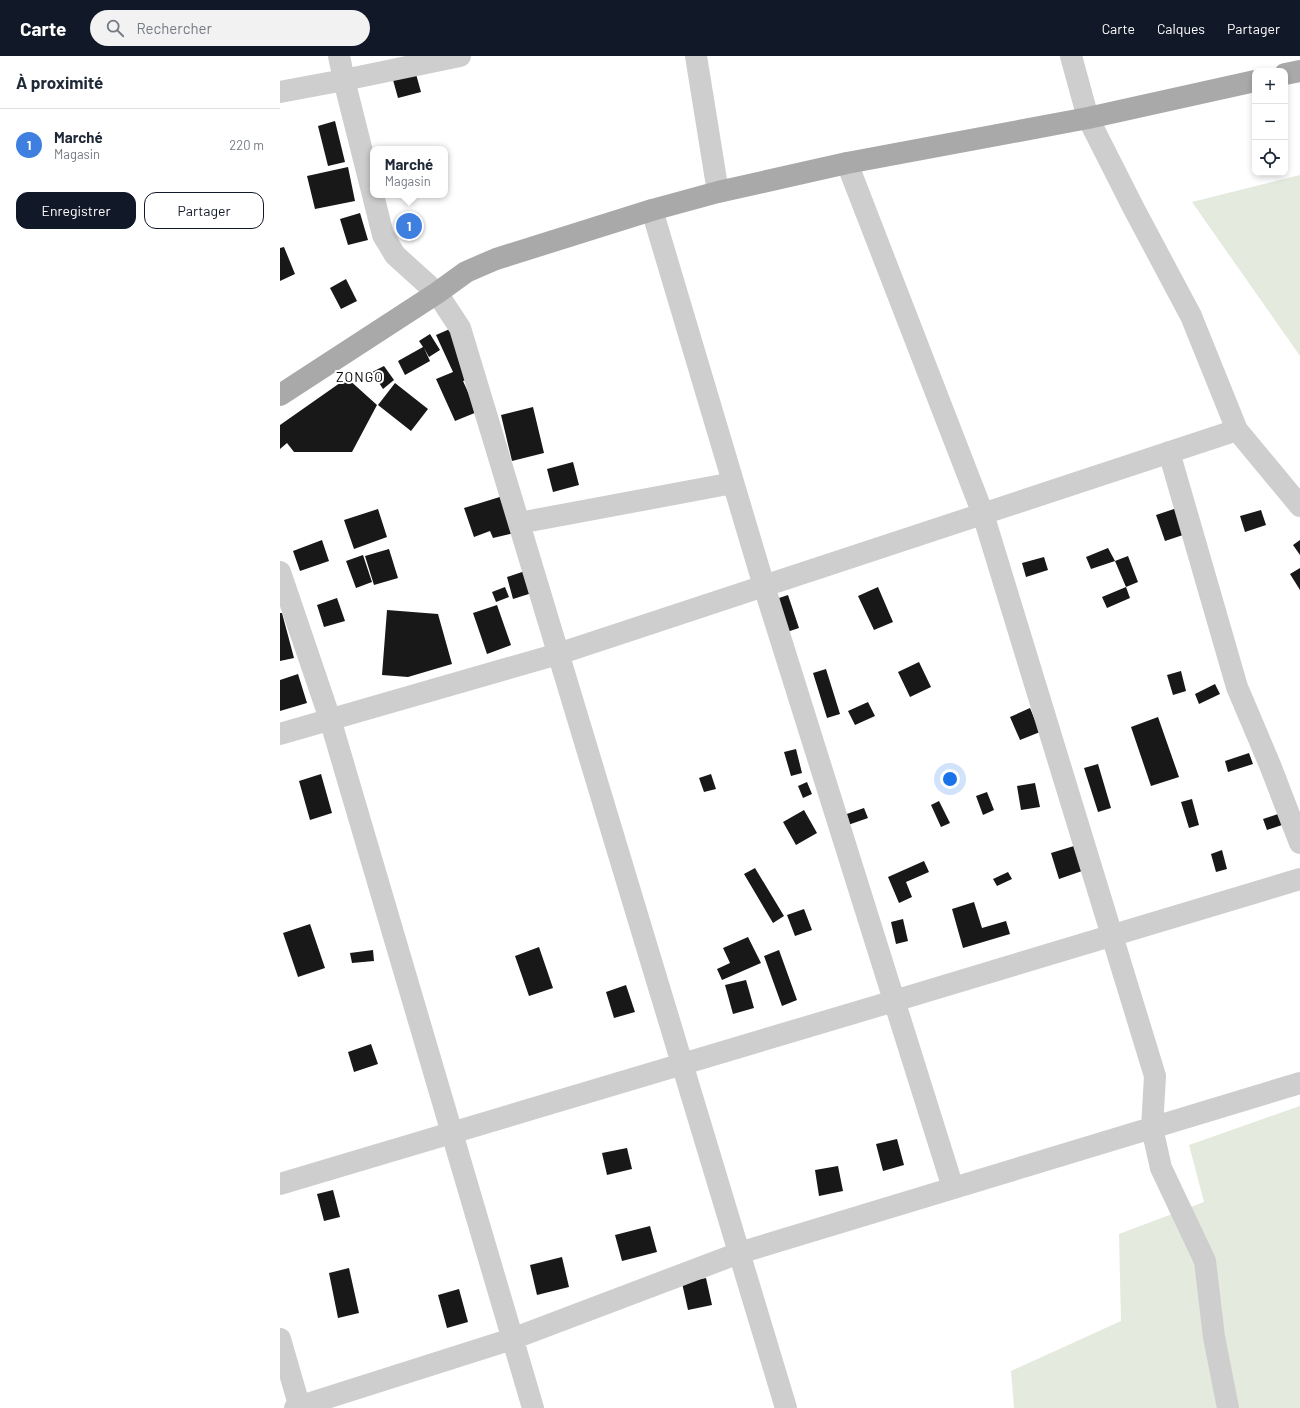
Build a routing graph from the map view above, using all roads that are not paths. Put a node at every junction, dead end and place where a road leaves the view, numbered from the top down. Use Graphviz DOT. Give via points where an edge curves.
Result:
graph roads {
  1 [pos="339,56"];
  2 [pos="460,56"];
  3 [pos="696,56"];
  4 [pos="1071,56"];
  5 [pos="1300,71"];
  6 [pos="1288,73"];
  7 [pos="344,80"];
  8 [pos="1252,82"];
  9 [pos="280,92"];
  10 [pos="1088,118"];
  11 [pos="848,163"];
  12 [pos="370,183"];
  13 [pos="718,192"];
  14 [pos="374,198"];
  15 [pos="652,210"];
  16 [pos="437,293"];
  17 [pos="280,395"];
  18 [pos="1237,430"];
  19 [pos="1170,452"];
  20 [pos="733,483"];
  21 [pos="1300,506"];
  22 [pos="983,514"];
  23 [pos="519,523"];
  24 [pos="280,572"];
  25 [pos="764,586"];
  26 [pos="558,654"];
  27 [pos="330,720"];
  28 [pos="280,734"];
  29 [pos="1300,842"];
  30 [pos="1300,879"];
  31 [pos="1112,936"];
  32 [pos="894,1001"];
  33 [pos="682,1064"];
  34 [pos="1300,1083"];
  35 [pos="1152,1128"];
  36 [pos="452,1133"];
  37 [pos="280,1184"];
  38 [pos="953,1188"];
  39 [pos="739,1253"];
  40 [pos="280,1339"];
  41 [pos="512,1339"];
  42 [pos="298,1408"];
  43 [pos="532,1408"];
  44 [pos="786,1408"];
  45 [pos="1228,1408"];
  1 -- 7 [label="street"];
  2 -- 7 [label="street"];
  3 -- 13 [label="street"];
  4 -- 10 [label="street"];
  5 -- 6 [label="main road"];
  7 -- 9 [label="street"];
  7 -- 12 [label="street"];
  8 -- 10 [label="main road"];
  10 -- 11 [label="main road"];
  10 -- 18 [label="street" via="1191,316"];
  11 -- 13 [label="main road"];
  11 -- 22 [label="street"];
  13 -- 15 [label="main road"];
  14 -- 16 [label="street" via="383,235 394,255"];
  15 -- 16 [label="main road" via="496,259 466,272"];
  15 -- 20 [label="street"];
  16 -- 17 [label="main road"];
  16 -- 23 [label="street" via="460,328"];
  18 -- 19 [label="street"];
  18 -- 21 [label="street"];
  19 -- 22 [label="street"];
  19 -- 29 [label="street" via="1237,687"];
  20 -- 23 [label="street"];
  20 -- 25 [label="street"];
  22 -- 25 [label="street"];
  22 -- 31 [label="street"];
  23 -- 26 [label="street"];
  24 -- 27 [label="street"];
  25 -- 26 [label="street"];
  25 -- 32 [label="street"];
  26 -- 27 [label="street"];
  26 -- 33 [label="street"];
  27 -- 28 [label="street"];
  27 -- 36 [label="street"];
  30 -- 31 [label="street"];
  31 -- 32 [label="street"];
  31 -- 35 [label="street" via="1155,1076"];
  32 -- 33 [label="street"];
  32 -- 38 [label="street"];
  33 -- 36 [label="street"];
  33 -- 39 [label="street"];
  34 -- 35 [label="street"];
  35 -- 38 [label="street"];
  35 -- 45 [label="street" via="1161,1168 1205,1261 1214,1337"];
  36 -- 37 [label="street"];
  36 -- 41 [label="street"];
  38 -- 39 [label="street"];
  39 -- 41 [label="street"];
  39 -- 44 [label="street"];
  40 -- 42 [label="street"];
  41 -- 42 [label="street"];
  41 -- 43 [label="street"];
}
